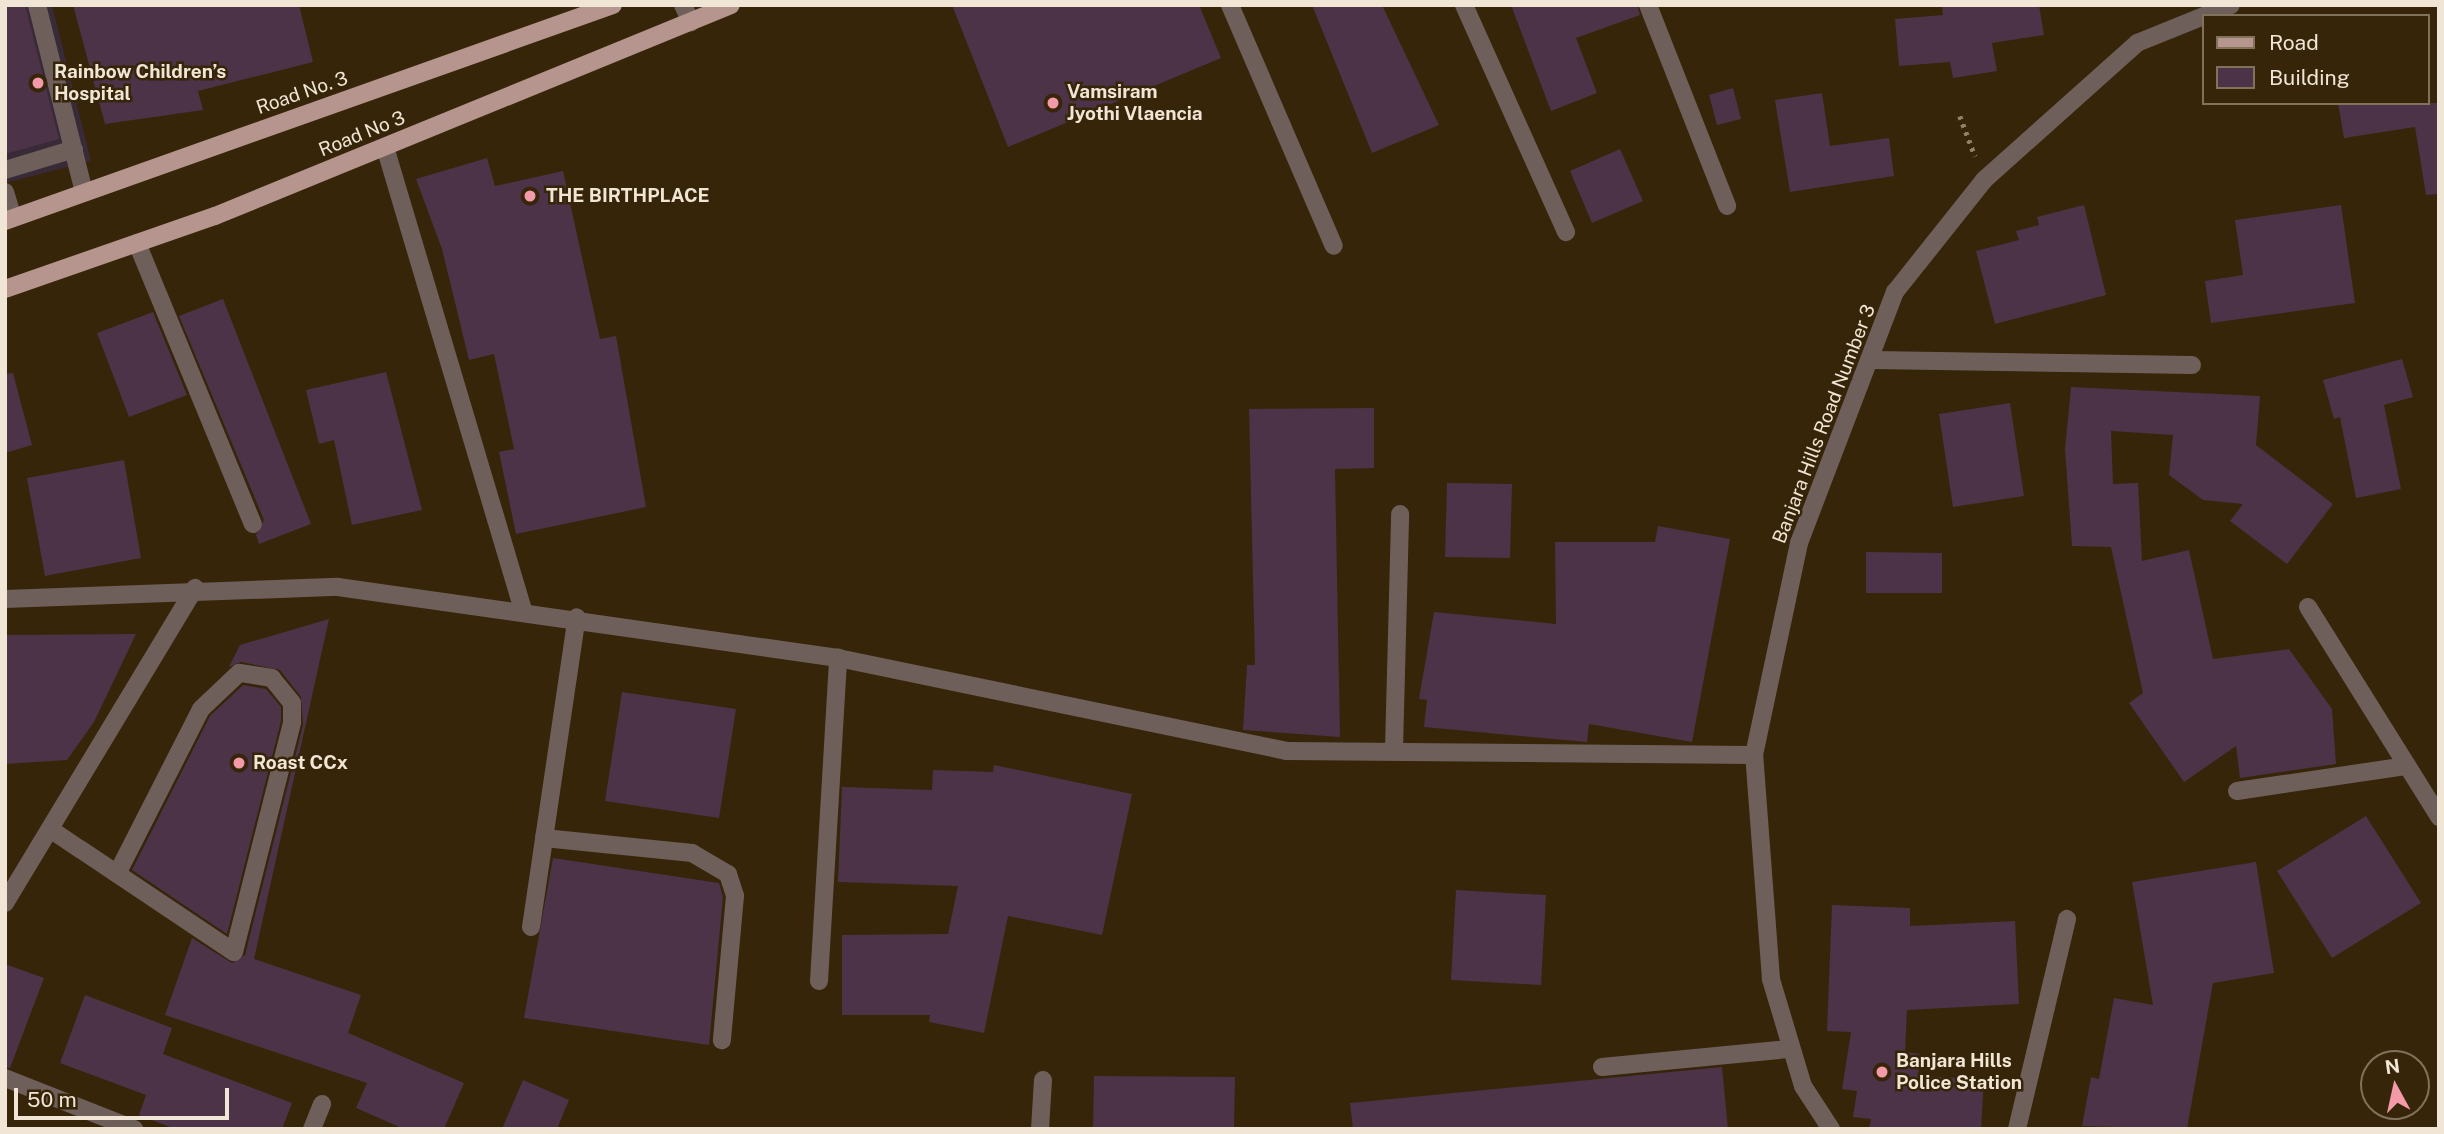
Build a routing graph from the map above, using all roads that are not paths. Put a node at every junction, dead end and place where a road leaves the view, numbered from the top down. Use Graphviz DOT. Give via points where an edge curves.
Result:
graph roads {
  1 [pos="37,5"];
  2 [pos="613,5"];
  3 [pos="683,5"];
  4 [pos="731,5"];
  5 [pos="1230,5"];
  6 [pos="1464,5"];
  7 [pos="1648,5"];
  8 [pos="2229,5"];
  9 [pos="2207,14"];
  10 [pos="2202,16"];
  11 [pos="691,22"];
  12 [pos="385,148"];
  13 [pos="74,149"];
  14 [pos="5,170"];
  15 [pos="5,192"];
  16 [pos="83,192"];
  17 [pos="1727,206"];
  18 [pos="9,219"];
  19 [pos="1566,232"];
  20 [pos="137,243"];
  21 [pos="1334,246"];
  22 [pos="5,289"];
  23 [pos="1873,360"];
  24 [pos="2192,365"];
  25 [pos="1399,514"];
  26 [pos="253,524"];
  27 [pos="195,588"];
  28 [pos="5,599"];
  29 [pos="2308,607"];
  30 [pos="523,609"];
  31 [pos="577,617"];
  32 [pos="838,658"];
  33 [pos="1394,749"];
  34 [pos="1754,755"];
  35 [pos="2407,766"];
  36 [pos="2237,791"];
  37 [pos="2432,794"];
  38 [pos="2439,817"];
  39 [pos="50,829"];
  40 [pos="544,838"];
  41 [pos="117,874"];
  42 [pos="5,903"];
  43 [pos="2067,919"];
  44 [pos="531,927"];
  45 [pos="819,981"];
  46 [pos="722,1040"];
  47 [pos="1790,1049"];
  48 [pos="1602,1067"];
  49 [pos="5,1077"];
  50 [pos="1044,1080"];
  51 [pos="323,1104"];
  52 [pos="134,1129"];
  53 [pos="312,1129"];
  54 [pos="1040,1129"];
  55 [pos="1831,1129"];
  56 [pos="2017,1129"];
  1 -- 13 [label="street"];
  2 -- 16 [label="main road, Road No. 3"];
  3 -- 11 [label="street"];
  4 -- 11 [label="main road, Road No 3"];
  5 -- 21 [label="street"];
  6 -- 19 [label="street"];
  7 -- 17 [label="street"];
  8 -- 9 [label="street, Banjara Hills Road Number 3"];
  10 -- 23 [label="street, Banjara Hills Road Number 3" via="2137,43 1984,180 1895,292"];
  11 -- 12 [label="main road, Road No 3"];
  12 -- 20 [label="main road, Road No 3"];
  12 -- 30 [label="street"];
  13 -- 14 [label="street"];
  13 -- 16 [label="street"];
  15 -- 18 [label="street"];
  16 -- 18 [label="main road, Road No. 3"];
  20 -- 22 [label="main road, Road No 3"];
  20 -- 26 [label="street"];
  23 -- 24 [label="street"];
  23 -- 34 [label="street, Banjara Hills Road Number 3" via="1799,543"];
  25 -- 33 [label="street"];
  27 -- 28 [label="street"];
  27 -- 30 [label="street" via="338,587"];
  27 -- 39 [label="street"];
  29 -- 35 [label="street"];
  30 -- 31 [label="street"];
  31 -- 32 [label="street"];
  31 -- 40 [label="street"];
  32 -- 33 [label="street" via="1286,751"];
  32 -- 45 [label="street"];
  33 -- 34 [label="street"];
  34 -- 47 [label="street, Banjara Hills Road Number 3" via="1771,979"];
  35 -- 36 [label="street"];
  35 -- 37 [label="street"];
  37 -- 38 [label="street"];
  39 -- 41 [label="street"];
  39 -- 42 [label="street"];
  40 -- 44 [label="street"];
  40 -- 46 [label="street" via="692,853 728,874 735,896"];
  41 -- 41 [label="street" via="234,952 292,722 292,703 272,677 239,673 201,709"];
  43 -- 56 [label="street"];
  47 -- 48 [label="street"];
  47 -- 55 [label="street, Banjara Hills Road Number 3" via="1803,1086"];
  49 -- 52 [label="street"];
  50 -- 54 [label="street"];
  51 -- 53 [label="street"];
}
